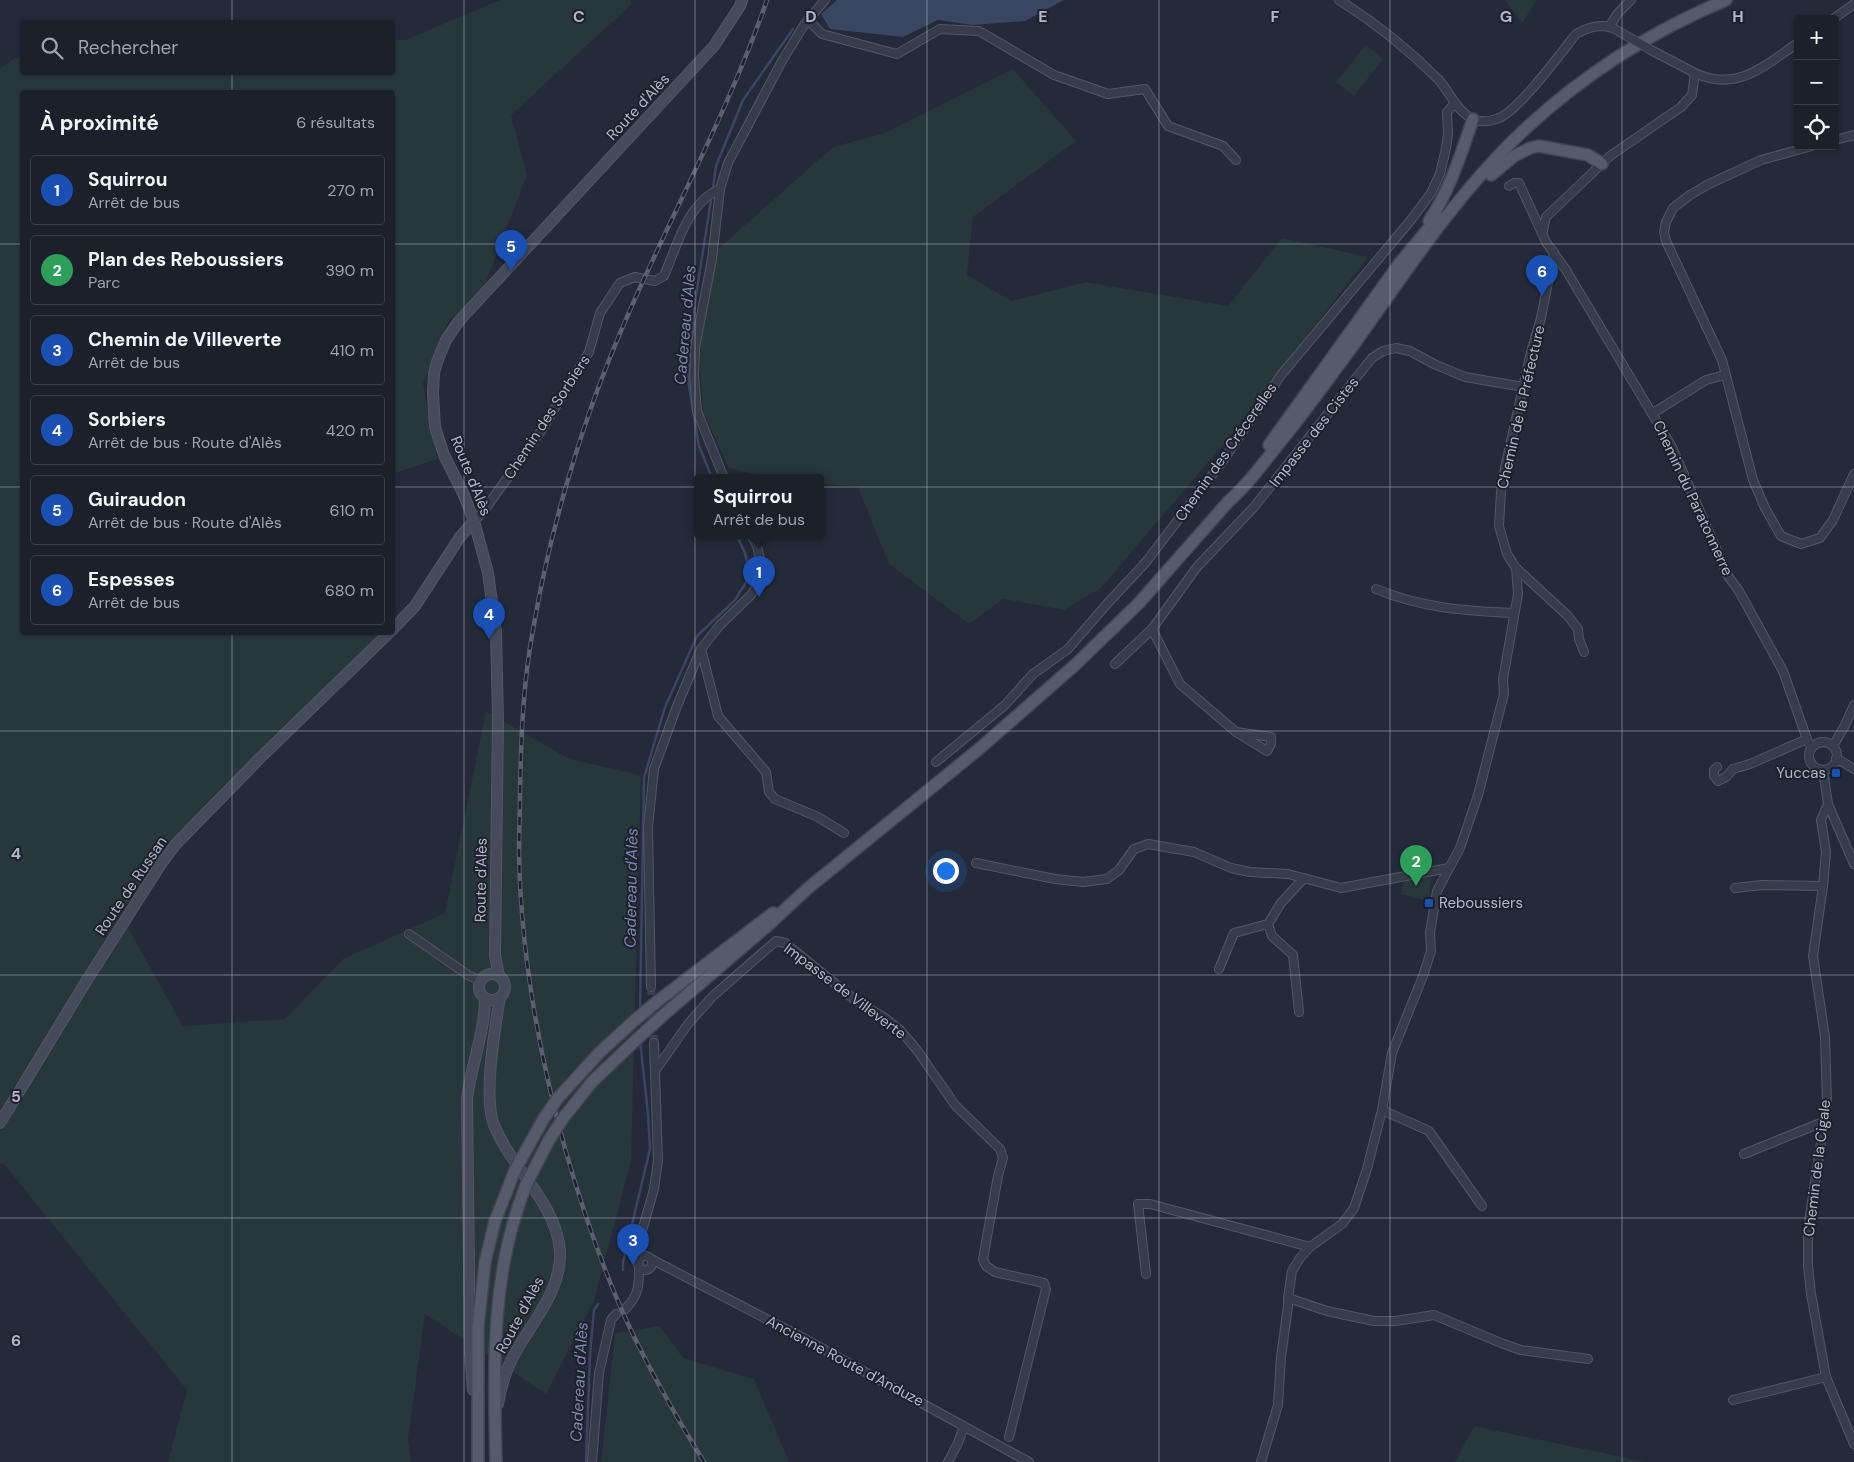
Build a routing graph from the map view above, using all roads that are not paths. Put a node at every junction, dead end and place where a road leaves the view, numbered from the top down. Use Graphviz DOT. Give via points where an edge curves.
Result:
graph roads {
  1 [pos="742,0"];
  2 [pos="825,0"];
  3 [pos="1339,0"];
  4 [pos="1630,0"];
  5 [pos="1708,0"];
  6 [pos="1726,0"];
  7 [pos="1854,4"];
  8 [pos="1839,15"];
  9 [pos="808,20"];
  10 [pos="1611,27"];
  11 [pos="1794,46"];
  12 [pos="1695,73"];
  13 [pos="1455,103"];
  14 [pos="1473,119"];
  15 [pos="1854,135"];
  16 [pos="1839,139"];
  17 [pos="1797,150"];
  18 [pos="1236,160"];
  19 [pos="1602,164"];
  20 [pos="1509,186"];
  21 [pos="720,189"];
  22 [pos="1453,210"];
  23 [pos="1543,231"];
  24 [pos="1554,252"];
  25 [pos="1400,264"];
  26 [pos="1725,375"];
  27 [pos="1524,387"];
  28 [pos="1653,413"];
  29 [pos="722,474"];
  30 [pos="1854,474"];
  31 [pos="1228,502"];
  32 [pos="474,521"];
  33 [pos="754,539"];
  34 [pos="1516,568"];
  35 [pos="1376,589"];
  36 [pos="1514,613"];
  37 [pos="395,627"];
  38 [pos="1152,629"];
  39 [pos="387,635"];
  40 [pos="701,649"];
  41 [pos="1584,652"];
  42 [pos="1115,664"];
  43 [pos="1854,705"];
  44 [pos="1236,732"];
  45 [pos="1807,738"];
  46 [pos="1833,746"];
  47 [pos="1812,747"];
  48 [pos="1836,758"];
  49 [pos="936,762"];
  50 [pos="1717,768"];
  51 [pos="1854,769"];
  52 [pos="1823,770"];
  53 [pos="1828,804"];
  54 [pos="844,833"];
  55 [pos="976,863"];
  56 [pos="1854,864"];
  57 [pos="1449,868"];
  58 [pos="1304,878"];
  59 [pos="1823,886"];
  60 [pos="1735,888"];
  61 [pos="807,890"];
  62 [pos="1268,924"];
  63 [pos="409,934"];
  64 [pos="495,956"];
  65 [pos="1219,969"];
  66 [pos="499,976"];
  67 [pos="484,978"];
  68 [pos="651,987"];
  69 [pos="500,997"];
  70 [pos="485,998"];
  71 [pos="1300,1012"];
  72 [pos="654,1043"];
  73 [pos="655,1070"];
  74 [pos="1382,1110"];
  75 [pos="1823,1122"];
  76 [pos="0,1123"];
  77 [pos="1744,1154"];
  78 [pos="1482,1206"];
  79 [pos="1310,1247"];
  80 [pos="647,1261"];
  81 [pos="1146,1274"];
  82 [pos="1288,1298"];
  83 [pos="625,1309"];
  84 [pos="616,1314"];
  85 [pos="1588,1360"];
  86 [pos="1826,1377"];
  87 [pos="1733,1400"];
  88 [pos="495,1425"];
  89 [pos="964,1426"];
  90 [pos="1009,1437"];
  91 [pos="478,1440"];
  92 [pos="1854,1444"];
  93 [pos="478,1462"];
  94 [pos="496,1462"];
  95 [pos="592,1462"];
  96 [pos="948,1462"];
  97 [pos="1029,1462"];
  98 [pos="1261,1462"];
  1 -- 32 [label="main road, Route d'Alès" via="714,46 459,321 446,340 434,373 435,427"];
  2 -- 9 [label="street"];
  3 -- 13 [label="street" via="1396,41 1439,80"];
  4 -- 10 [label="street"];
  5 -- 25 [label="main road" via="1648,30 1599,61 1555,95 1477,170"];
  6 -- 22 [label="main road" via="1660,32 1581,82 1524,131"];
  7 -- 8 [label="street"];
  9 -- 18 [label="street" via="822,34 897,54 940,29 979,31 1054,75 1108,94 1145,89 1168,126 1223,146"];
  9 -- 21 [label="street" via="782,60 728,163"];
  10 -- 12 [label="street, bridge"];
  10 -- 14 [label="street" via="1587,27 1576,34 1522,99 1501,117 1491,121"];
  11 -- 12 [label="street" via="1755,72 1737,79 1705,78"];
  12 -- 19 [label="street" via="1692,95 1682,107"];
  13 -- 14 [label="street"];
  13 -- 49 [label="street, Chemin des Crécerelles" via="1447,112 1446,148 1440,174 1431,192 1281,375 1222,462 1146,562 1068,648 1033,674 1005,705"];
  14 -- 25 [label="main road" via="1440,204"];
  15 -- 16 [label="street"];
  17 -- 26 [label="street" via="1761,160 1709,184 1673,208 1666,222 1666,241 1722,360"];
  19 -- 22 [label="main road" via="1588,155 1546,146 1530,148 1506,162"];
  19 -- 23 [label="street" via="1546,217"];
  20 -- 23 [label="street, Chemin du Paratonnerre" via="1519,183"];
  21 -- 29 [label="street" via="712,259 695,348 694,376 698,411"];
  21 -- 32 [label="street, Chemin des Sorbiers" via="708,194 689,217 664,276 655,281 635,277 620,284 600,313 590,352 540,431"];
  22 -- 31 [label="main road" via="1305,412 1243,489"];
  23 -- 24 [label="street, Chemin du Paratonnerre"];
  24 -- 27 [label="street, Chemin de la Préfecture"];
  24 -- 28 [label="street, Chemin du Paratonnerre"];
  25 -- 31 [label="main road"];
  26 -- 28 [label="street" via="1706,380"];
  26 -- 30 [label="street" via="1754,480 1767,514 1781,536 1801,544 1820,538 1833,520"];
  27 -- 34 [label="street, Chemin de la Préfecture" via="1505,468 1499,526 1506,554"];
  27 -- 38 [label="street, Impasse des Cistes" via="1465,377 1403,349 1383,351 1372,358 1254,507 1197,567"];
  28 -- 45 [label="street, Chemin du Paratonnerre" via="1688,480 1728,576 1783,671"];
  31 -- 61 [label="main road" via="1166,575 1081,659 979,749"];
  32 -- 37 [label="main road, Route de Russan" via="415,606"];
  32 -- 64 [label="main road, Route d'Alès" via="488,573 496,631"];
  33 -- 40 [label="street" via="762,568 759,582"];
  34 -- 36 [label="street, Chemin de la Préfecture" via="1518,594"];
  34 -- 41 [label="street" via="1568,616 1578,629"];
  35 -- 36 [label="street" via="1443,608"];
  36 -- 57 [label="street, Chemin de la Préfecture" via="1503,679 1504,694 1478,795 1460,848"];
  38 -- 42 [label="street, Impasse des Cistes"];
  38 -- 44 [label="street" via="1180,684"];
  39 -- 76 [label="main road, Route de Russan" via="176,844 101,956"];
  40 -- 54 [label="street" via="718,716 766,772 769,792 775,799 818,817"];
  40 -- 68 [label="street" via="654,769 648,828"];
  43 -- 46 [label="street"];
  45 -- 47 [label="street, Chemin du Paratonnerre"];
  45 -- 50 [label="street" via="1733,769 1718,781 1714,776"];
  46 -- 47 [label="street" via="1820,742"];
  46 -- 48 [label="street"];
  47 -- 52 [label="street" via="1809,759"];
  48 -- 51 [label="street"];
  48 -- 52 [label="street" via="1834,764"];
  52 -- 53 [label="street, Chemin de la Cigale"];
  53 -- 56 [label="street"];
  53 -- 59 [label="street, Chemin de la Cigale" via="1821,820 1826,852"];
  55 -- 58 [label="street" via="1083,882 1107,879 1119,870 1134,849 1148,844 1194,852 1231,868"];
  57 -- 58 [label="street" via="1341,888"];
  57 -- 74 [label="street, Chemin de la Préfecture" via="1437,891 1430,932 1431,951 1424,976 1392,1053"];
  58 -- 62 [label="street" via="1281,903"];
  59 -- 60 [label="street"];
  59 -- 75 [label="street, Chemin de la Cigale" via="1813,956 1825,1037 1827,1102"];
  61 -- 88 [label="main road, bridge" via="592,1082 549,1140 516,1209 500,1280 494,1368"];
  61 -- 91 [label="main road, bridge" via="759,922 659,1000 600,1053 544,1118 518,1166 495,1221 485,1262 478,1327"];
  62 -- 65 [label="street" via="1234,933"];
  62 -- 71 [label="street" via="1272,936 1293,955"];
  63 -- 67 [label="street" via="468,975"];
  64 -- 66 [label="main road, Route d'Alès"];
  64 -- 67 [label="main road, Route d'Alès"];
  66 -- 67 [label="main road"];
  66 -- 69 [label="main road" via="505,986"];
  67 -- 70 [label="main road" via="480,992"];
  69 -- 70 [label="main road"];
  69 -- 88 [label="main road, Route d'Alès" via="489,1092 492,1118 499,1136 553,1223 560,1253 553,1289 506,1372"];
  70 -- 91 [label="main road, Route d'Alès" via="467,1099 470,1352"];
  72 -- 73 [label="street"];
  73 -- 80 [label="street" via="658,1160 654,1189 640,1238"];
  73 -- 90 [label="street, Impasse de Villeverte" via="713,996 776,941 785,943 855,1000 900,1030 955,1105 1000,1149 1003,1158 983,1259 986,1266 995,1272 1044,1283 1046,1289"];
  74 -- 78 [label="street" via="1429,1131"];
  74 -- 79 [label="street, Chemin de la Préfecture" via="1354,1208 1342,1224"];
  75 -- 77 [label="street"];
  75 -- 86 [label="street, Chemin de la Cigale" via="1808,1229 1808,1257 1810,1294"];
  79 -- 81 [label="street" via="1150,1204 1138,1204"];
  79 -- 82 [label="street, Chemin de la Préfecture" via="1292,1271"];
  80 -- 83 [label="street" via="635,1299"];
  80 -- 89 [label="street, Ancienne Route d'Anduze" via="794,1334"];
  82 -- 85 [label="street" via="1374,1321 1434,1315 1521,1350"];
  82 -- 98 [label="street, Chemin de la Préfecture" via="1278,1405"];
  84 -- 95 [label="street" via="611,1320 599,1373"];
  86 -- 87 [label="street"];
  86 -- 92 [label="street, Chemin de la Cigale"];
  88 -- 94 [label="main road"];
  89 -- 96 [label="street"];
  89 -- 97 [label="street, Ancienne Route d'Anduze"];
  91 -- 93 [label="main road"];
}
